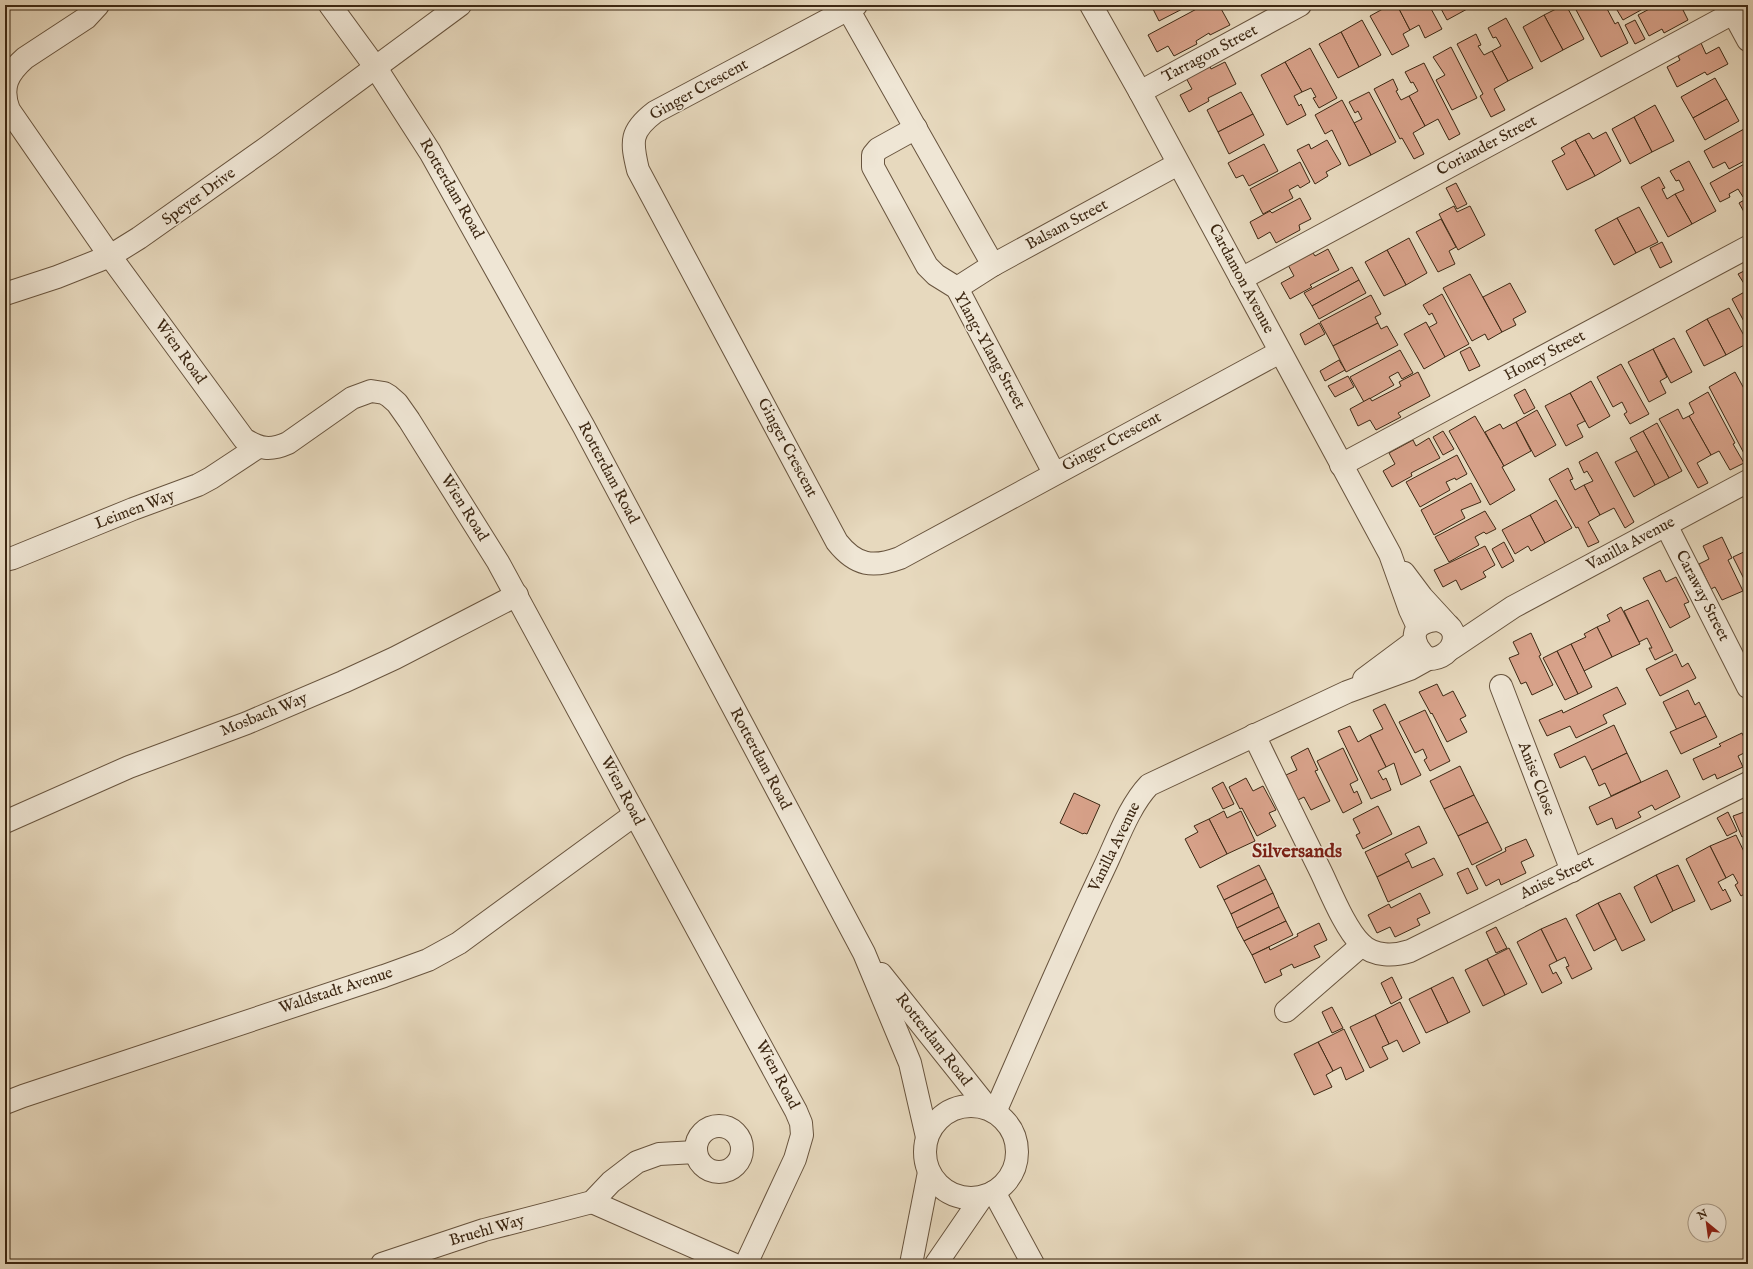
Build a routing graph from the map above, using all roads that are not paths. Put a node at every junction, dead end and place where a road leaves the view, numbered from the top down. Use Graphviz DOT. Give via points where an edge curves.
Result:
graph roads {
  1 [pos="98,5"];
  2 [pos="330,5"];
  3 [pos="460,5"];
  4 [pos="1091,5"];
  5 [pos="1300,5"];
  6 [pos="852,7"];
  7 [pos="1731,9"];
  8 [pos="1748,40"];
  9 [pos="376,68"];
  10 [pos="5,84"];
  11 [pos="1140,92"];
  12 [pos="916,128"];
  13 [pos="1178,164"];
  14 [pos="1748,248"];
  15 [pos="110,256"];
  16 [pos="993,265"];
  17 [pos="1241,279"];
  18 [pos="957,288"];
  19 [pos="5,294"];
  20 [pos="1280,352"];
  21 [pos="258,447"];
  22 [pos="1341,465"];
  23 [pos="1054,473"];
  24 [pos="1748,481"];
  25 [pos="1666,525"];
  26 [pos="1390,554"];
  27 [pos="5,560"];
  28 [pos="517,595"];
  29 [pos="1513,607"];
  30 [pos="1447,623"];
  31 [pos="1417,634"];
  32 [pos="1452,648"];
  33 [pos="1428,659"];
  34 [pos="1500,686"];
  35 [pos="1748,687"];
  36 [pos="1347,692"];
  37 [pos="1254,735"];
  38 [pos="1748,783"];
  39 [pos="634,815"];
  40 [pos="5,822"];
  41 [pos="1572,871"];
  42 [pos="1362,945"];
  43 [pos="864,953"];
  44 [pos="1286,1011"];
  45 [pos="5,1103"];
  46 [pos="992,1110"];
  47 [pos="927,1137"];
  48 [pos="696,1152"];
  49 [pos="930,1172"];
  50 [pos="988,1194"];
  51 [pos="592,1202"];
  52 [pos="382,1264"];
  53 [pos="732,1264"];
  54 [pos="746,1264"];
  55 [pos="911,1264"];
  56 [pos="936,1264"];
  57 [pos="1033,1264"];
  1 -- 10 [label="street, Wien Road" via="86,18 25,58 16,66"];
  2 -- 9 [label="street, Rotterdam Road"];
  3 -- 9 [label="street, Speyer Drive"];
  4 -- 11 [label="street, Cardamon Avenue"];
  5 -- 11 [label="street, Tarragon Street"];
  6 -- 12 [label="street"];
  6 -- 23 [label="street, Ginger Crescent" via="654,112 634,134 633,152 638,170 837,542 851,556 873,565 900,558"];
  7 -- 8 [label="street"];
  7 -- 17 [label="street, Coriander Street"];
  9 -- 15 [label="street, Speyer Drive" via="165,221"];
  9 -- 43 [label="street, Rotterdam Road" via="430,152 580,420"];
  10 -- 15 [label="street, Wien Road" via="5,101 9,110"];
  11 -- 13 [label="street, Cardamon Avenue"];
  12 -- 16 [label="street"];
  12 -- 18 [label="street, Ylang-Ylang Street" via="878,149 873,155 872,165 927,266"];
  13 -- 16 [label="street, Balsam Street"];
  13 -- 17 [label="street, Cardamon Avenue"];
  14 -- 22 [label="street, Honey Street"];
  15 -- 19 [label="street, Speyer Drive"];
  15 -- 21 [label="street, Wien Road" via="237,430 244,439"];
  16 -- 18 [label="street, Balsam Street"];
  17 -- 20 [label="street, Cardamon Avenue"];
  18 -- 23 [label="street, Ylang-Ylang Street"];
  20 -- 22 [label="street, Cardamon Avenue"];
  20 -- 23 [label="street, Ginger Crescent"];
  21 -- 27 [label="street, Leimen Way" via="198,485"];
  21 -- 28 [label="street, Wien Road" via="274,448 288,443 352,398 364,393 379,392 389,396 409,420"];
  22 -- 26 [label="street, Cardamon Avenue"];
  24 -- 25 [label="street, Vanilla Avenue"];
  25 -- 29 [label="street, Vanilla Avenue"];
  25 -- 35 [label="street, Caraway Street"];
  26 -- 30 [label="street, Cardamon Avenue" via="1422,597"];
  26 -- 31 [label="street, Cardamon Avenue"];
  28 -- 39 [label="street, Wien Road"];
  28 -- 40 [label="street, Mosbach Way" via="343,682 247,723 129,767"];
  29 -- 30 [label="street, Vanilla Avenue"];
  29 -- 32 [label="street, Vanilla Avenue"];
  30 -- 31 [label="street" via="1426,621"];
  30 -- 32 [label="street" via="1454,638"];
  31 -- 33 [label="street" via="1418,650"];
  31 -- 36 [label="street, Vanilla Avenue"];
  32 -- 33 [label="street" via="1445,655"];
  33 -- 36 [label="street, Vanilla Avenue" via="1410,669"];
  34 -- 41 [label="street, Anise Close"];
  36 -- 37 [label="street, Vanilla Avenue"];
  37 -- 42 [label="street" via="1337,905"];
  37 -- 46 [label="street, Vanilla Avenue" via="1149,785 1142,793 1092,893"];
  38 -- 41 [label="street, Anise Street"];
  39 -- 45 [label="street, Waldstadt Avenue" via="443,953 396,972"];
  39 -- 54 [label="street, Wien Road" via="801,1123 802,1135 795,1159"];
  41 -- 42 [label="street, Anise Street" via="1410,951 1391,955 1379,953"];
  42 -- 44 [label="street"];
  43 -- 46 [label="street, Rotterdam Road"];
  43 -- 47 [label="street, Rotterdam Road" via="910,1063"];
  46 -- 47 [label="street" via="963,1106 952,1110 941,1116"];
  46 -- 50 [label="street" via="1011,1128 1018,1149 1013,1171 1007,1180"];
  47 -- 49 [label="street" via="925,1155"];
  48 -- 51 [label="street" via="659,1154 637,1162"];
  49 -- 50 [label="street" via="942,1188 951,1194 966,1197"];
  49 -- 55 [label="street"];
  50 -- 56 [label="street"];
  50 -- 57 [label="street"];
  51 -- 52 [label="street, Bruehl Way" via="484,1230"];
  51 -- 53 [label="street"];
}
